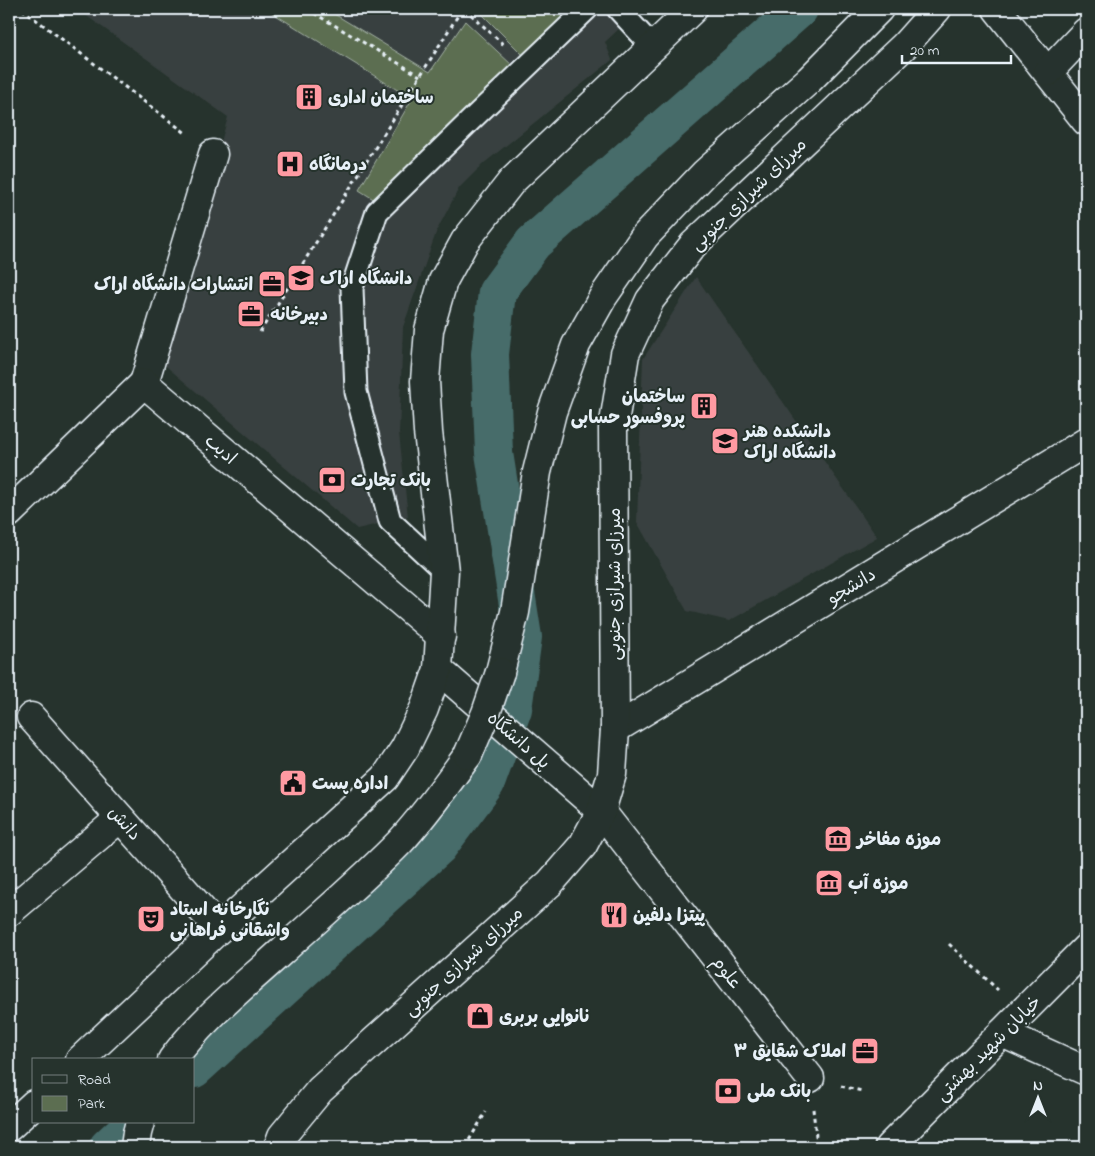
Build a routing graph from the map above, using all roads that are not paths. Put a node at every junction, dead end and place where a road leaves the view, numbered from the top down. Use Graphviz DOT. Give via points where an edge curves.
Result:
graph roads {
  1 [pos="588,9"];
  2 [pos="618,9"];
  3 [pos="693,9"];
  4 [pos="879,9"];
  5 [pos="937,9"];
  6 [pos="998,9"];
  7 [pos="1086,32"];
  8 [pos="653,47"];
  9 [pos="1048,72"];
  10 [pos="1086,121"];
  11 [pos="214,154"];
  12 [pos="144,383"];
  13 [pos="1086,442"];
  14 [pos="9,512"];
  15 [pos="444,571"];
  16 [pos="440,636"];
  17 [pos="438,670"];
  18 [pos="32,717"];
  19 [pos="616,729"];
  20 [pos="601,811"];
  21 [pos="120,818"];
  22 [pos="9,912"];
  23 [pos="219,929"];
  24 [pos="1086,948"];
  25 [pos="1002,1033"];
  26 [pos="82,1058"];
  27 [pos="173,1058"];
  28 [pos="1086,1071"];
  29 [pos="810,1078"];
  30 [pos="32,1106"];
  31 [pos="139,1124"];
  32 [pos="9,1127"];
  33 [pos="135,1147"];
  34 [pos="278,1147"];
  35 [pos="889,1147"];
  1 -- 15 [label="lane" via="377,212 352,288 356,392 390,521"];
  2 -- 8 [label="lane"];
  3 -- 8 [label="main road"];
  4 -- 27 [label="main road, bridge" via="809,80 705,173 645,236 603,296 576,345 552,412 537,472 515,612 500,672 468,755 434,803 400,841 223,1005"];
  5 -- 19 [label="main road, میرزای شیرازی جنوبی" via="904,46 693,245 650,300 626,354 614,429"];
  6 -- 9 [label="main road"];
  7 -- 9 [label="main road"];
  8 -- 15 [label="main road" via="512,181 465,240 443,282 429,330 425,381"];
  9 -- 10 [label="main road"];
  11 -- 12 [label="main road"];
  12 -- 14 [label="main road"];
  12 -- 16 [label="main road, ادیب"];
  13 -- 19 [label="main road, دانشجو"];
  15 -- 16 [label="main road"];
  16 -- 17 [label="main road"];
  17 -- 20 [label="main road, پل دانشگاه"];
  17 -- 23 [label="main road" via="405,748 385,778"];
  18 -- 21 [label="main road, دانش"];
  19 -- 20 [label="main road, میرزای شیرازی جنوبی" via="612,774"];
  20 -- 29 [label="main road, علوم"];
  20 -- 34 [label="main road, میرزای شیرازی جنوبی" via="583,845 550,883 320,1090 282,1136"];
  21 -- 22 [label="main road"];
  21 -- 23 [label="main road, دانش"];
  23 -- 26 [label="main road"];
  24 -- 25 [label="main road, خیابان شهید بهشتی"];
  25 -- 28 [label="main road"];
  25 -- 35 [label="main road, خیابان شهید بهشتی"];
  30 -- 32 [label="main road"];
  31 -- 33 [label="main road"];
}
